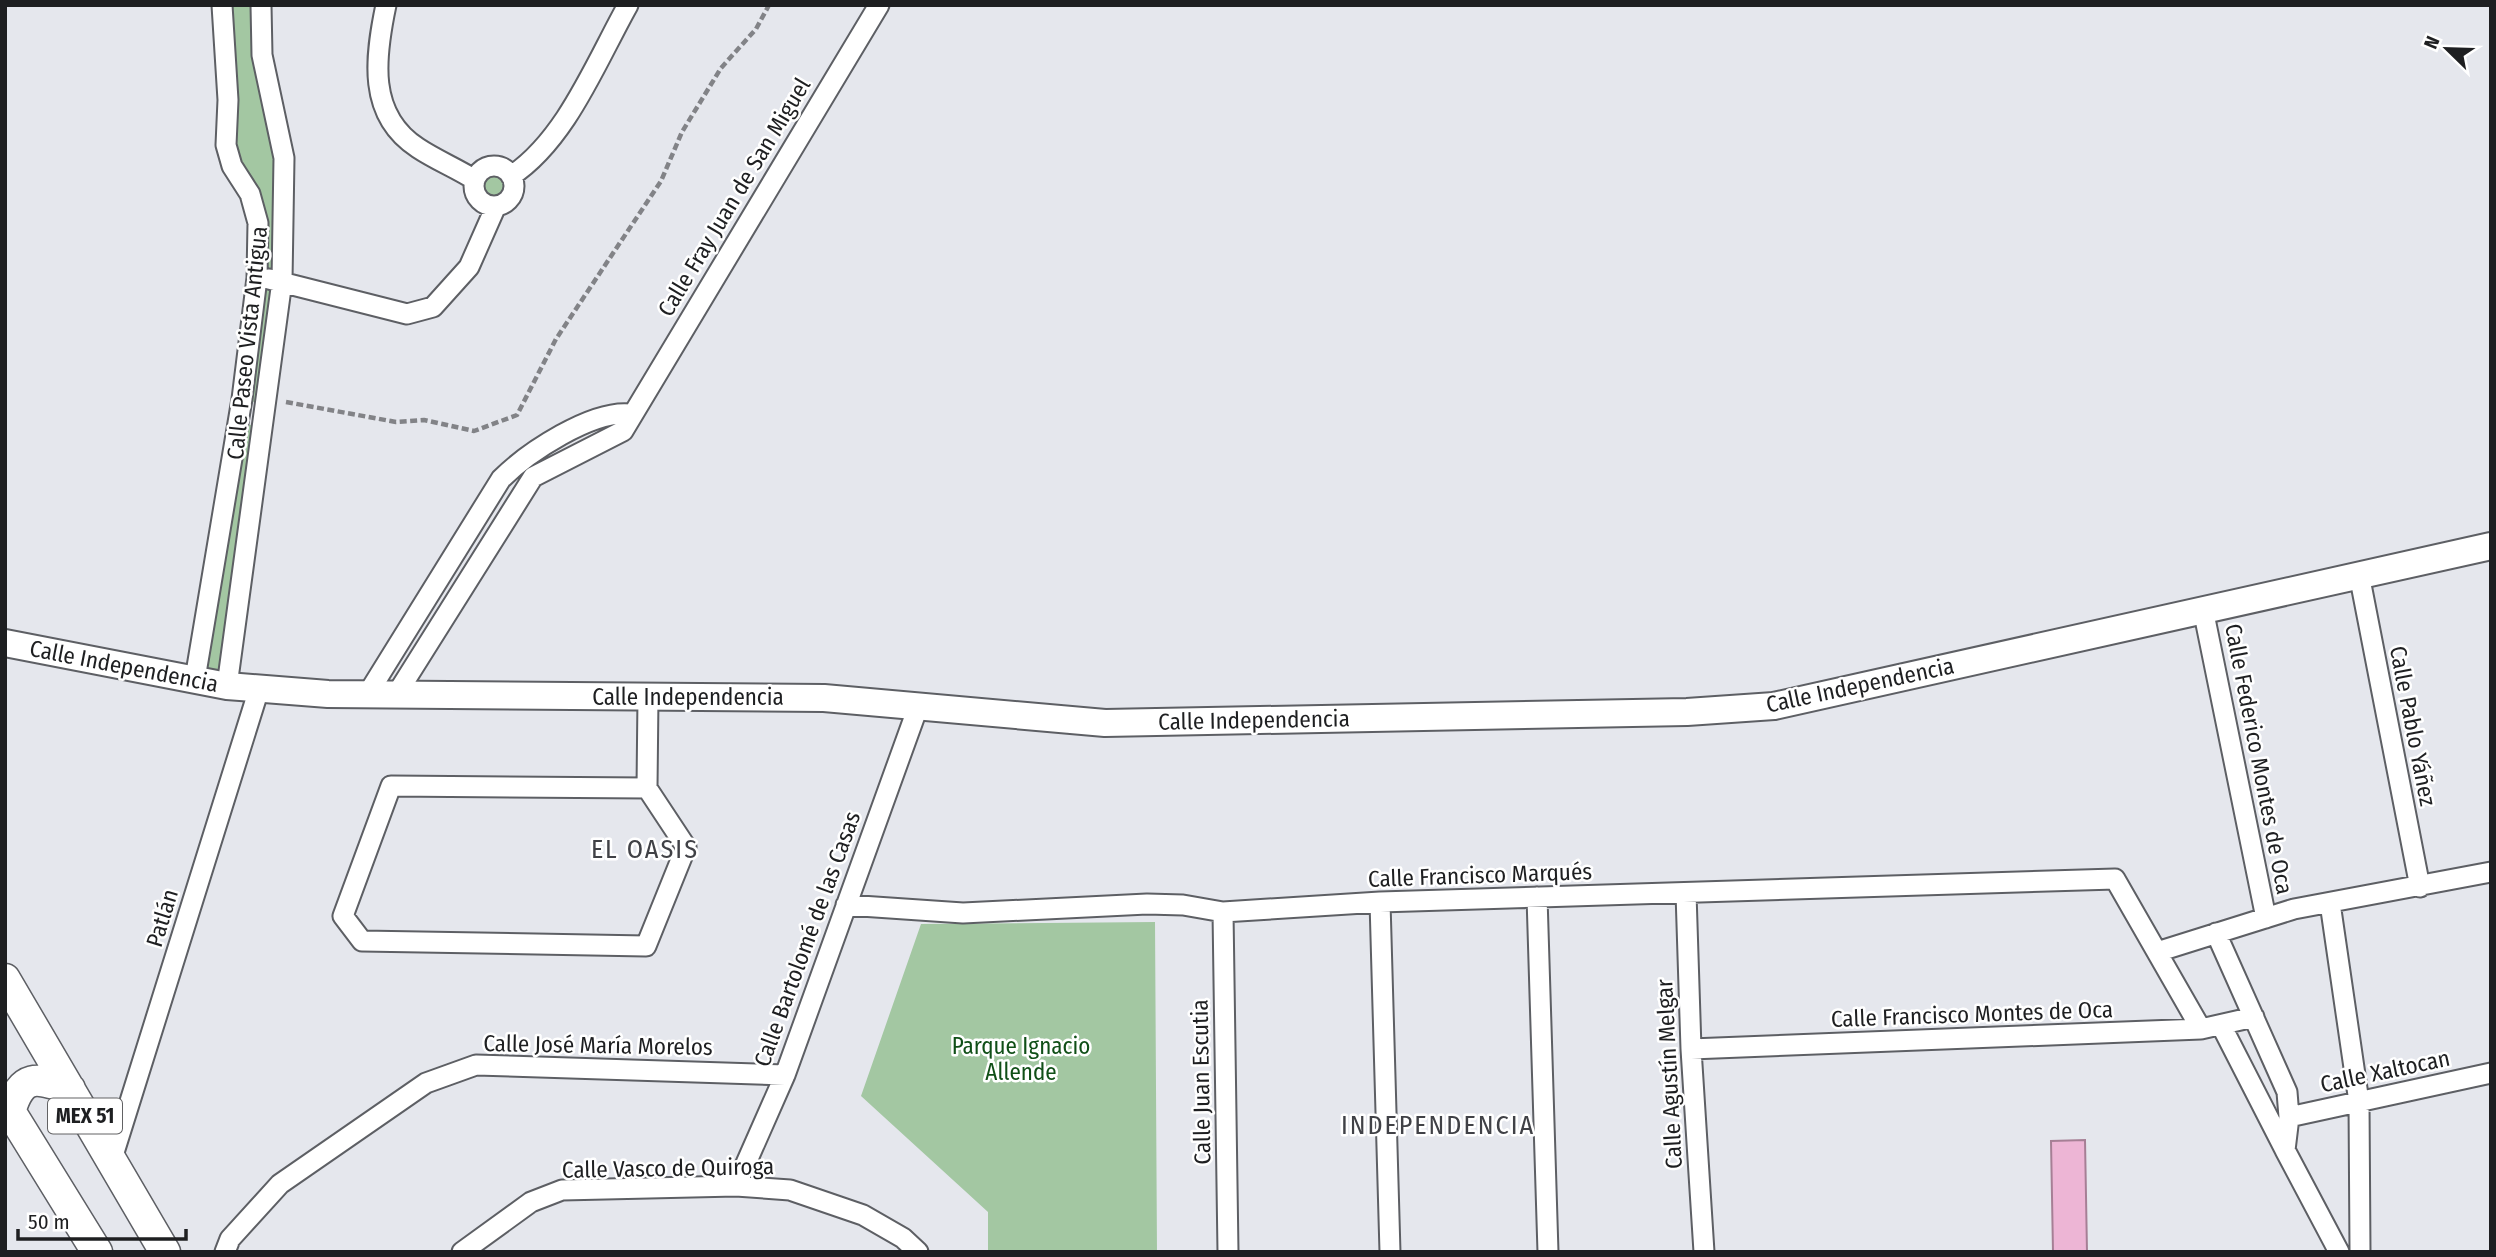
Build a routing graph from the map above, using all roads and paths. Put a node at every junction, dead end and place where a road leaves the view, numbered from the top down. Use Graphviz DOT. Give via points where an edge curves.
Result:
graph roads {
  1 [pos="222,5"];
  2 [pos="261,5"];
  3 [pos="386,5"];
  4 [pos="628,5"];
  5 [pos="769,5"];
  6 [pos="879,5"];
  7 [pos="511,176"];
  8 [pos="475,180"];
  9 [pos="496,206"];
  10 [pos="257,278"];
  11 [pos="282,281"];
  12 [pos="268,398"];
  13 [pos="630,414"];
  14 [pos="238,422"];
  15 [pos="264,428"];
  16 [pos="519,461"];
  17 [pos="533,477"];
  18 [pos="2491,546"];
  19 [pos="2359,574"];
  20 [pos="2203,609"];
  21 [pos="5,643"];
  22 [pos="195,679"];
  23 [pos="227,686"];
  24 [pos="259,689"];
  25 [pos="367,695"];
  26 [pos="396,695"];
  27 [pos="648,697"];
  28 [pos="918,707"];
  29 [pos="647,788"];
  30 [pos="2491,872"];
  31 [pos="2420,887"];
  32 [pos="1686,893"];
  33 [pos="1537,897"];
  34 [pos="1380,902"];
  35 [pos="2330,903"];
  36 [pos="846,905"];
  37 [pos="1223,912"];
  38 [pos="2266,918"];
  39 [pos="2216,933"];
  40 [pos="2157,952"];
  41 [pos="7,990"];
  42 [pos="2254,1017"];
  43 [pos="2221,1025"];
  44 [pos="2201,1029"];
  45 [pos="1691,1049"];
  46 [pos="2491,1073"];
  47 [pos="785,1075"];
  48 [pos="70,1089"];
  49 [pos="2359,1102"];
  50 [pos="8,1107"];
  51 [pos="2289,1117"];
  52 [pos="2285,1150"];
  53 [pos="111,1162"];
  54 [pos="736,1186"];
  55 [pos="97,1252"];
  56 [pos="165,1252"];
  57 [pos="225,1252"];
  58 [pos="462,1252"];
  59 [pos="918,1252"];
  60 [pos="1228,1252"];
  61 [pos="1390,1252"];
  62 [pos="1548,1252"];
  63 [pos="1704,1252"];
  64 [pos="2339,1252"];
  65 [pos="2360,1252"];
  1 -- 10 [label="street, Calle Paseo Vista Antigua" via="226,145 232,166 250,194 258,223"];
  2 -- 11 [label="street, Calle Paseo Vista Antigua" via="262,55 285,158"];
  3 -- 8 [label="street" via="376,78 382,104 397,131"];
  4 -- 7 [label="street" via="553,139"];
  5 -- 12 [label="path" via="756,29 721,68 682,132 661,181 581,296 517,415 474,431"];
  6 -- 13 [label="street, Calle Fray Juan de San Miguel"];
  7 -- 8 [label="street" via="492,166 481,170"];
  7 -- 9 [label="street" via="512,195"];
  8 -- 9 [label="street" via="481,201"];
  9 -- 11 [label="street" via="468,268 433,307 407,314"];
  10 -- 11 [label="street"];
  10 -- 14 [label="street, Calle Paseo Vista Antigua"];
  11 -- 12 [label="street, Calle Paseo Vista Antigua"];
  12 -- 15 [label="street, Calle Paseo Vista Antigua"];
  13 -- 16 [label="street" via="615,413"];
  13 -- 17 [label="street, Calle Fray Juan de San Miguel" via="623,430"];
  14 -- 15 [label="street"];
  14 -- 22 [label="street, Calle Paseo Vista Antigua"];
  15 -- 23 [label="street, Calle Paseo Vista Antigua"];
  16 -- 17 [label="street"];
  16 -- 25 [label="street" via="501,479"];
  17 -- 26 [label="street"];
  18 -- 19 [label="street, Calle Independencia"];
  19 -- 20 [label="street, Calle Independencia"];
  19 -- 31 [label="street, Calle Pablo Yáñez"];
  20 -- 28 [label="street, Calle Independencia" via="1774,706 1687,712 1105,723"];
  20 -- 38 [label="street, Calle Federico Montes de Oca"];
  21 -- 22 [label="street, Calle Independencia"];
  22 -- 23 [label="street, Calle Independencia"];
  23 -- 24 [label="street, Calle Independencia"];
  24 -- 25 [label="street, Calle Independencia"];
  24 -- 53 [label="street, Patlán"];
  25 -- 26 [label="street, Calle Independencia"];
  26 -- 27 [label="street, Calle Independencia"];
  27 -- 28 [label="street, Calle Independencia" via="824,698"];
  27 -- 29 [label="street"];
  28 -- 36 [label="street, Calle Bartolomé de las Casas"];
  29 -- 29 [label="street" via="391,786 343,916 362,941 646,946 686,847"];
  30 -- 31 [label="street"];
  31 -- 35 [label="street"];
  32 -- 33 [label="street, Calle Francisco Marqués"];
  32 -- 40 [label="street, Calle Francisco Marqués" via="2115,879"];
  32 -- 45 [label="street, Calle Agustín Melgar"];
  33 -- 34 [label="street, Calle Francisco Marqués"];
  33 -- 62 [label="street"];
  34 -- 37 [label="street, Calle Francisco Marqués"];
  34 -- 61 [label="street"];
  35 -- 38 [label="street"];
  35 -- 49 [label="street, Calle Federico Montes de Oca"];
  36 -- 37 [label="street, Calle Francisco Marqués" via="962,913 1147,904"];
  36 -- 47 [label="street, Calle Bartolomé de las Casas"];
  37 -- 60 [label="street, Calle Juan Escutia"];
  38 -- 39 [label="street"];
  39 -- 40 [label="street"];
  39 -- 42 [label="street"];
  40 -- 44 [label="street"];
  41 -- 48 [label="main road, MEX 51"];
  42 -- 43 [label="street, Calle Francisco Montes de Oca"];
  42 -- 51 [label="street" via="2287,1092"];
  43 -- 44 [label="street, Calle Francisco Montes de Oca"];
  43 -- 52 [label="street"];
  44 -- 45 [label="street, Calle Francisco Montes de Oca"];
  45 -- 63 [label="street, Calle Agustín Melgar"];
  46 -- 49 [label="street, Calle Xaltocan"];
  47 -- 54 [label="street, Calle Bartolomé de las Casas"];
  47 -- 57 [label="street, Calle José María Morelos" via="476,1065 426,1083 280,1184 230,1239"];
  48 -- 50 [label="main road" via="40,1079 30,1081"];
  48 -- 53 [label="main road, MEX 51"];
  49 -- 51 [label="street, Calle Xaltocan"];
  49 -- 65 [label="street, Calle Federico Montes de Oca"];
  50 -- 55 [label="main road, MEX 51"];
  51 -- 52 [label="street"];
  52 -- 64 [label="street"];
  53 -- 56 [label="main road, MEX 51"];
  54 -- 58 [label="street, Calle Vasco de Quiroga" via="562,1190 531,1202"];
  54 -- 59 [label="street, Calle Vasco de Quiroga" via="790,1190 863,1215"];
}
